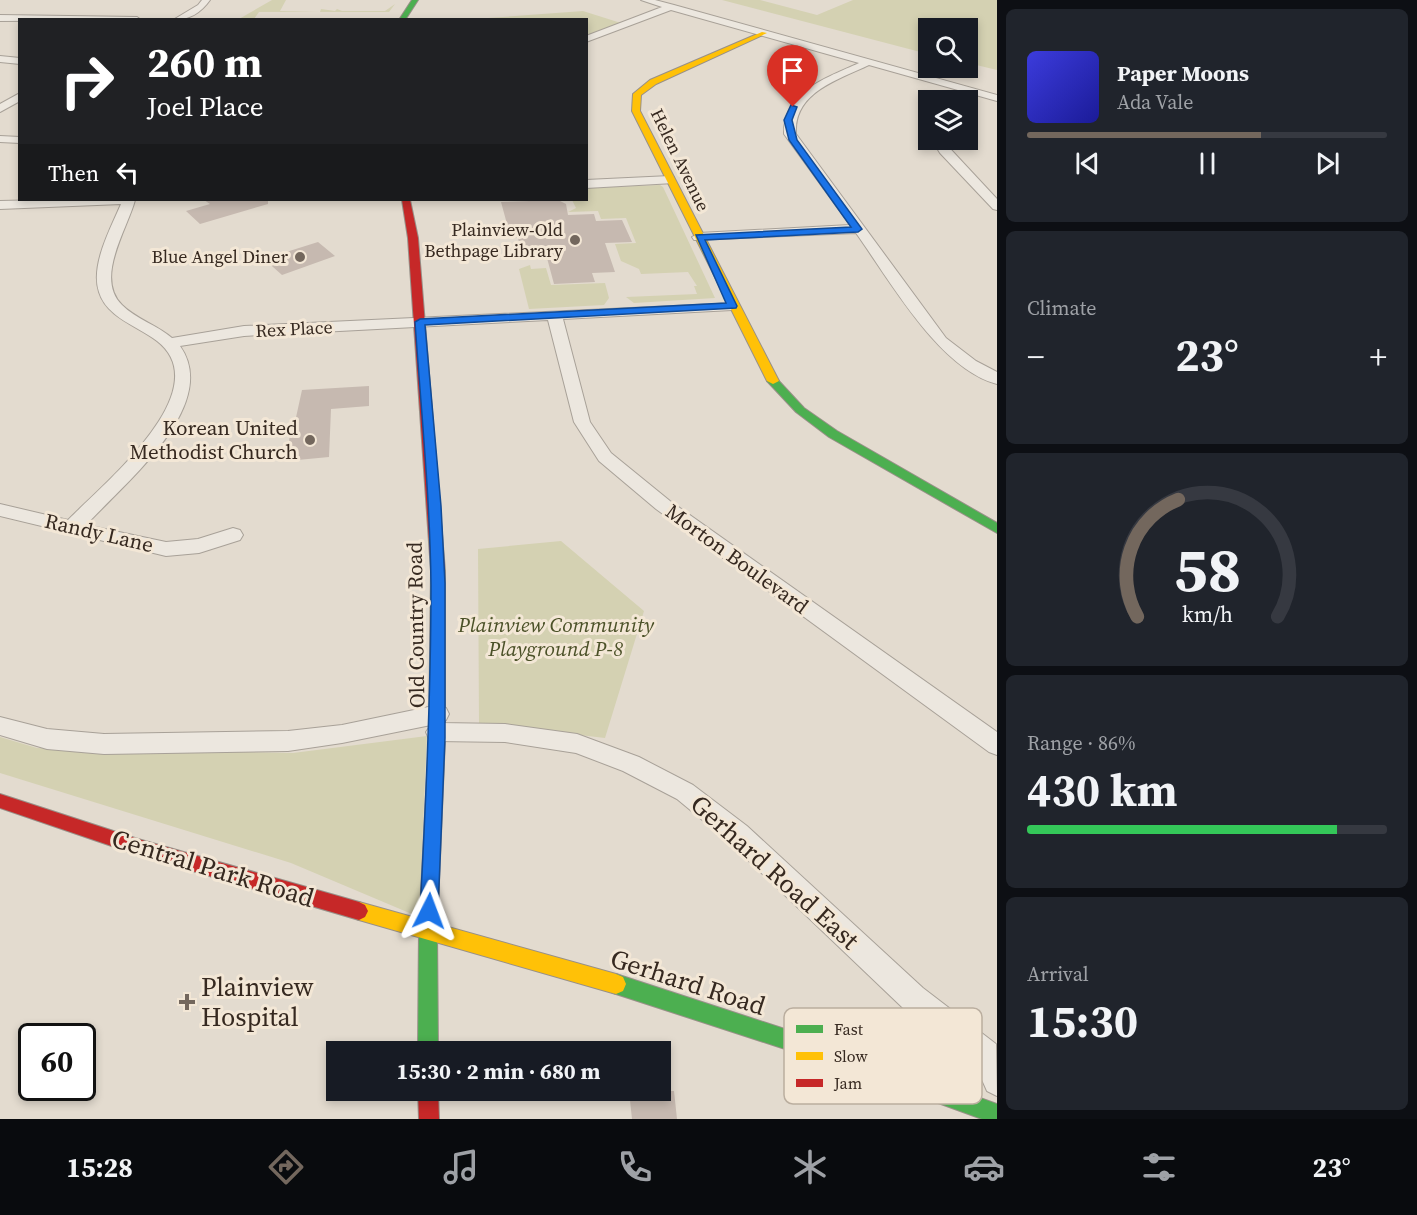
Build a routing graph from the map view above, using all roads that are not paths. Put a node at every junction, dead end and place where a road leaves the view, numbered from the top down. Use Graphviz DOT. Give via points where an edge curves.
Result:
graph roads {
  1 [pos="206,0"];
  2 [pos="415,0"];
  3 [pos="645,0"];
  4 [pos="671,7"];
  5 [pos="0,18"];
  6 [pos="18,18"];
  7 [pos="181,18"];
  8 [pos="403,18"];
  9 [pos="764,33"];
  10 [pos="588,38"];
  11 [pos="0,59"];
  12 [pos="18,61"];
  13 [pos="868,62"];
  14 [pos="968,90"];
  15 [pos="978,93"];
  16 [pos="18,97"];
  17 [pos="997,98"];
  18 [pos="0,109"];
  19 [pos="0,139"];
  20 [pos="18,140"];
  21 [pos="943,150"];
  22 [pos="670,180"];
  23 [pos="588,184"];
  24 [pos="103,201"];
  25 [pos="129,201"];
  26 [pos="406,201"];
  27 [pos="0,205"];
  28 [pos="997,206"];
  29 [pos="858,229"];
  30 [pos="699,237"];
  31 [pos="732,306"];
  32 [pos="554,315"];
  33 [pos="420,322"];
  34 [pos="170,343"];
  35 [pos="997,379"];
  36 [pos="0,510"];
  37 [pos="72,528"];
  38 [pos="997,529"];
  39 [pos="233,536"];
  40 [pos="438,723"];
  41 [pos="0,726"];
  42 [pos="997,745"];
  43 [pos="0,801"];
  44 [pos="428,930"];
  45 [pos="926,1008"];
  46 [pos="784,1038"];
  47 [pos="428,1041"];
  48 [pos="982,1051"];
  49 [pos="997,1081"];
  50 [pos="429,1101"];
  51 [pos="971,1104"];
  52 [pos="997,1114"];
  53 [pos="429,1119"];
  1 -- 7 [label="street" via="201,8"];
  2 -- 8 [label="street"];
  3 -- 4 [label="street"];
  4 -- 9 [label="street"];
  4 -- 10 [label="street"];
  5 -- 6 [label="street"];
  9 -- 13 [label="street"];
  9 -- 22 [label="street, Helen Avenue" via="653,82 637,94 636,111"];
  11 -- 12 [label="street"];
  13 -- 14 [label="street"];
  13 -- 29 [label="street" via="807,94 793,107 788,120 793,140"];
  15 -- 17 [label="street"];
  16 -- 18 [label="street"];
  19 -- 20 [label="street"];
  21 -- 28 [label="street"];
  22 -- 23 [label="street"];
  22 -- 30 [label="street, Helen Avenue"];
  24 -- 27 [label="street"];
  25 -- 34 [label="street" via="108,261 105,291 122,312"];
  26 -- 33 [label="street, Old Country Road"];
  29 -- 30 [label="street"];
  29 -- 35 [label="street" via="941,341"];
  30 -- 31 [label="street, Helen Avenue"];
  31 -- 32 [label="street, Rex Place"];
  31 -- 38 [label="street, Helen Avenue" via="767,373 800,410 833,434"];
  32 -- 33 [label="street, Rex Place"];
  32 -- 42 [label="street, Morton Boulevard" via="582,422 605,457"];
  33 -- 34 [label="street, Rex Place" via="244,331"];
  33 -- 40 [label="street, Old Country Road" via="435,506"];
  34 -- 37 [label="street" via="182,358 184,384 177,407 152,441"];
  36 -- 37 [label="street, Randy Lane"];
  37 -- 39 [label="street, Randy Lane" via="166,549 199,546"];
  40 -- 41 [label="street" via="288,741 104,744 47,739"];
  40 -- 44 [label="street, Old Country Road"];
  40 -- 45 [label="street, Gerhard Road East" via="577,744 631,764 685,792 738,834"];
  43 -- 44 [label="street, Central Park Road"];
  44 -- 46 [label="street, Gerhard Road"];
  44 -- 47 [label="street, Old Country Road"];
  48 -- 49 [label="street, Gerhard Road East"];
  50 -- 53 [label="street"];
  51 -- 52 [label="street, Gerhard Road"];
}
